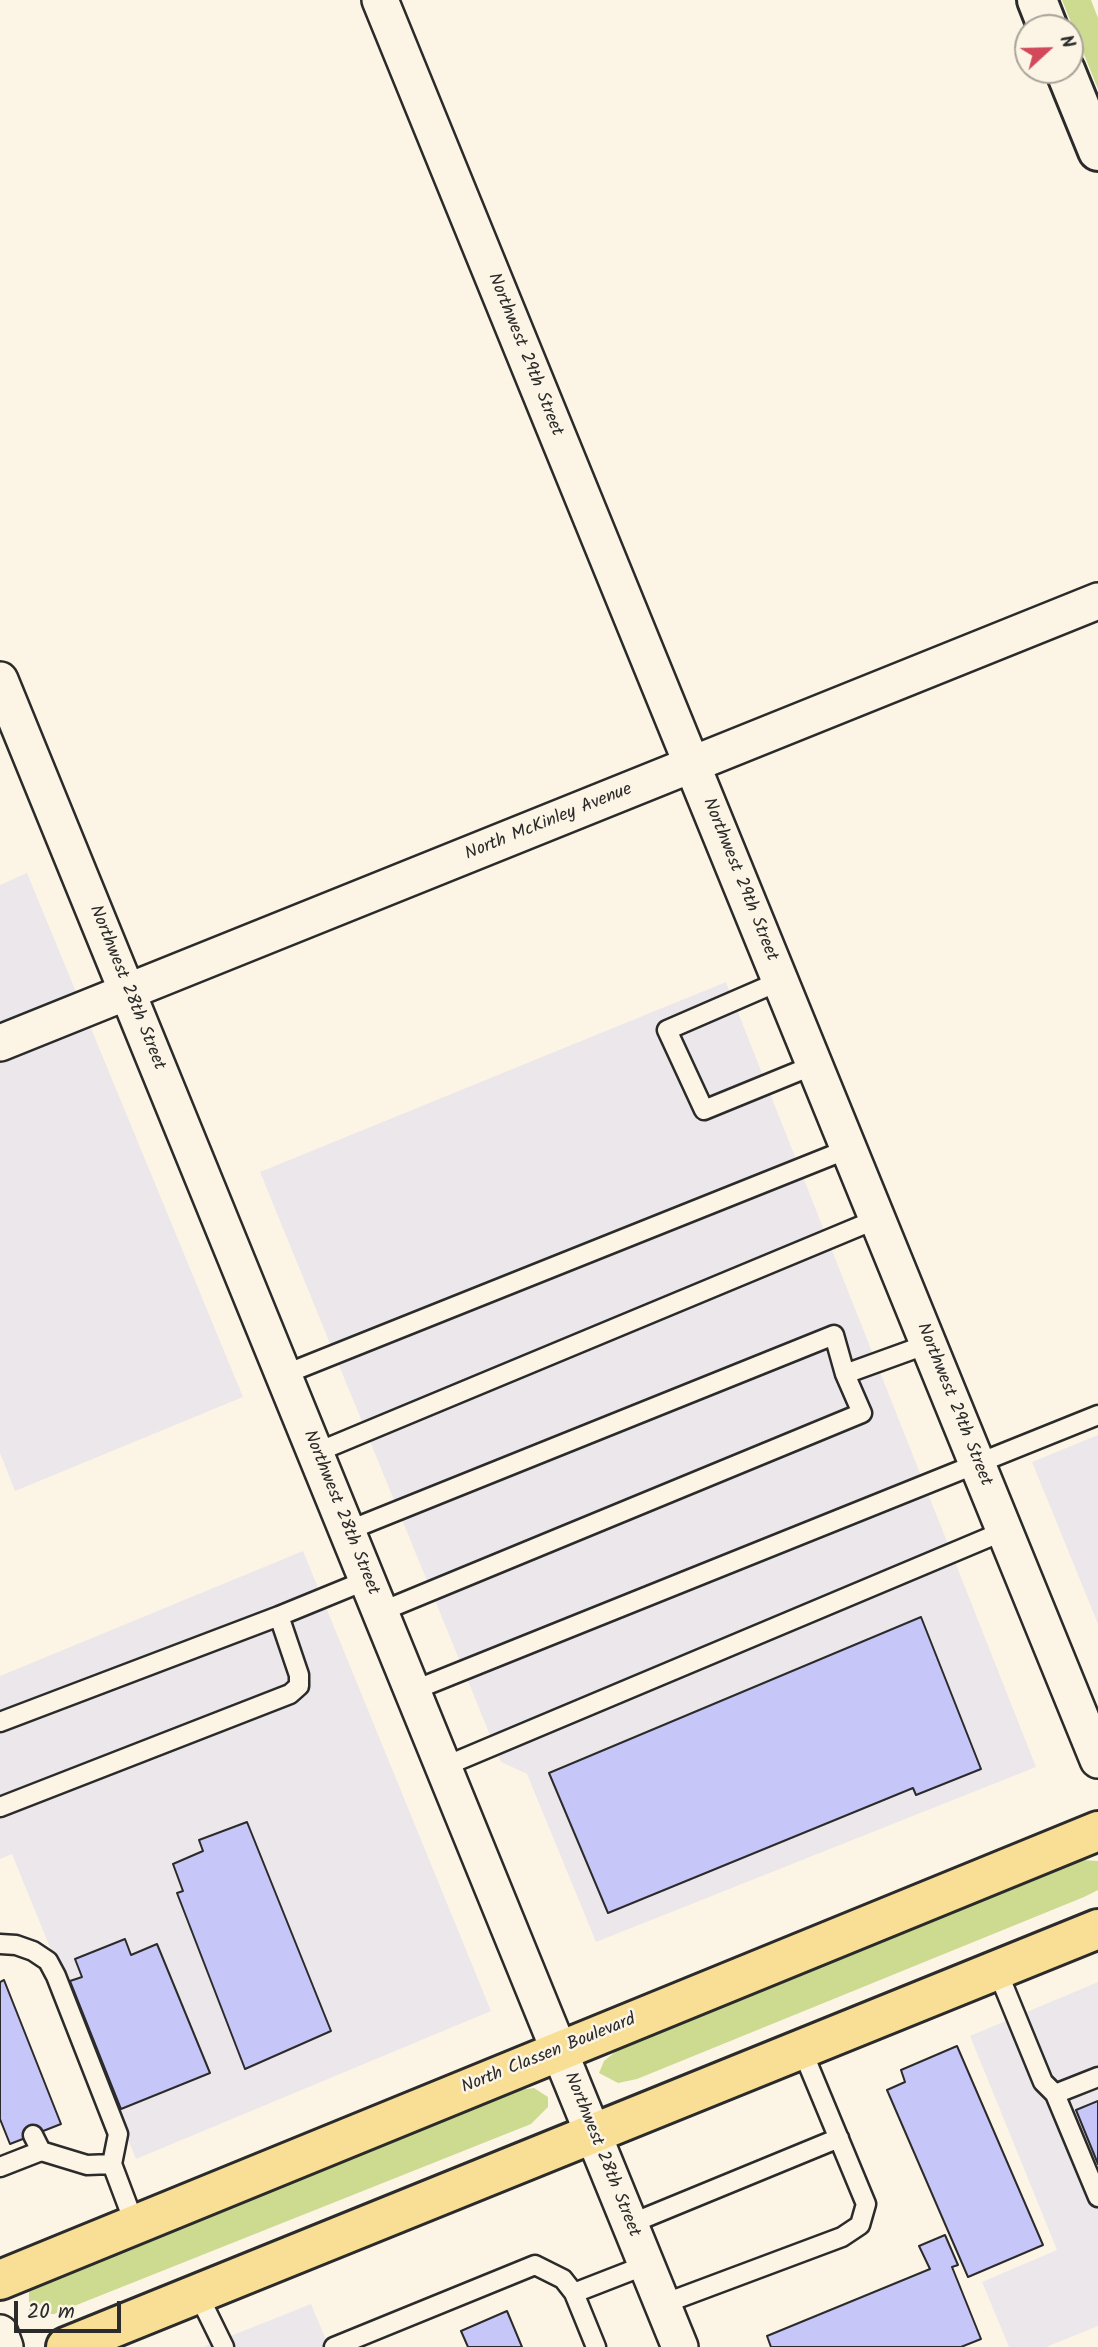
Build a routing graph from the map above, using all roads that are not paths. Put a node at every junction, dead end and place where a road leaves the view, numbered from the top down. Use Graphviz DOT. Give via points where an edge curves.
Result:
graph roads {
  1 [pos="380,0"];
  2 [pos="1071,84"];
  3 [pos="1098,151"];
  4 [pos="1098,601"];
  5 [pos="0,680"];
  6 [pos="692,766"];
  7 [pos="780,981"];
  8 [pos="127,992"];
  9 [pos="0,1043"];
  10 [pos="814,1066"];
  11 [pos="848,1149"];
  12 [pos="877,1219"];
  13 [pos="928,1344"];
  14 [pos="283,1374"];
  15 [pos="845,1374"];
  16 [pos="1098,1415"];
  17 [pos="315,1453"];
  18 [pos="977,1463"];
  19 [pos="347,1531"];
  20 [pos="1004,1531"];
  21 [pos="367,1580"];
  22 [pos="380,1612"];
  23 [pos="278,1616"];
  24 [pos="412,1691"];
  25 [pos="0,1722"];
  26 [pos="1098,1760"];
  27 [pos="443,1767"];
  28 [pos="0,1807"];
  29 [pos="1098,1831"];
  30 [pos="1098,1928"];
  31 [pos="0,1944"];
  32 [pos="997,1970"];
  33 [pos="559,2050"];
  34 [pos="802,2050"];
  35 [pos="1098,2077"];
  36 [pos="1055,2094"];
  37 [pos="593,2135"];
  38 [pos="839,2138"];
  39 [pos="112,2164"];
  40 [pos="0,2167"];
  41 [pos="1098,2197"];
  42 [pos="629,2224"];
  43 [pos="135,2225"];
  44 [pos="646,2265"];
  45 [pos="0,2280"];
  46 [pos="574,2293"];
  47 [pos="198,2294"];
  48 [pos="663,2304"];
  49 [pos="0,2333"];
  50 [pos="5,2347"];
  51 [pos="66,2347"];
  52 [pos="224,2347"];
  53 [pos="334,2347"];
  54 [pos="596,2347"];
  55 [pos="680,2347"];
  1 -- 6 [label="street, Northwest 29th Street"];
  2 -- 3 [label="street"];
  4 -- 6 [label="street, North McKinley Avenue"];
  5 -- 8 [label="street, Northwest 28th Street"];
  6 -- 7 [label="street, Northwest 29th Street"];
  6 -- 8 [label="street, North McKinley Avenue"];
  7 -- 10 [label="street, Northwest 29th Street"];
  7 -- 10 [label="lane" via="667,1030 704,1111"];
  8 -- 9 [label="street, North McKinley Avenue"];
  8 -- 14 [label="street, Northwest 28th Street"];
  10 -- 11 [label="street, Northwest 29th Street"];
  11 -- 12 [label="street, Northwest 29th Street"];
  11 -- 14 [label="lane"];
  12 -- 13 [label="street, Northwest 29th Street"];
  12 -- 17 [label="lane"];
  13 -- 15 [label="lane"];
  13 -- 18 [label="street, Northwest 29th Street"];
  14 -- 17 [label="street, Northwest 28th Street"];
  15 -- 19 [label="lane" via="834,1335"];
  15 -- 22 [label="lane" via="862,1413"];
  16 -- 18 [label="lane"];
  17 -- 19 [label="street, Northwest 28th Street"];
  18 -- 20 [label="street, Northwest 29th Street"];
  18 -- 24 [label="lane"];
  19 -- 21 [label="street, Northwest 28th Street"];
  20 -- 26 [label="street, Northwest 29th Street"];
  20 -- 27 [label="lane"];
  21 -- 22 [label="street, Northwest 28th Street"];
  21 -- 23 [label="lane"];
  22 -- 24 [label="street, Northwest 28th Street"];
  23 -- 25 [label="lane"];
  23 -- 28 [label="lane" via="299,1675 299,1686 289,1694"];
  24 -- 27 [label="street, Northwest 28th Street"];
  27 -- 33 [label="street, Northwest 28th Street"];
  29 -- 33 [label="main road, North Classen Boulevard"];
  30 -- 32 [label="main road"];
  31 -- 39 [label="lane" via="33,1951 48,1961 56,1976 118,2134"];
  32 -- 34 [label="main road"];
  32 -- 36 [label="lane" via="1043,2082"];
  33 -- 37 [label="street, Northwest 28th Street"];
  33 -- 43 [label="main road, North Classen Boulevard"];
  34 -- 37 [label="main road"];
  34 -- 38 [label="lane"];
  35 -- 36 [label="lane"];
  36 -- 41 [label="lane"];
  37 -- 42 [label="street, Northwest 28th Street"];
  37 -- 47 [label="main road"];
  38 -- 42 [label="lane"];
  38 -- 48 [label="lane" via="866,2204 860,2225 842,2237"];
  39 -- 40 [label="lane" via="87,2165 37,2143"];
  39 -- 43 [label="lane"];
  42 -- 44 [label="street, Northwest 28th Street"];
  43 -- 45 [label="main road, North Classen Boulevard"];
  44 -- 46 [label="lane"];
  44 -- 48 [label="street, Northwest 28th Street"];
  46 -- 53 [label="lane" via="563,2279 535,2265"];
  46 -- 54 [label="lane"];
  47 -- 51 [label="main road"];
  47 -- 52 [label="lane"];
  48 -- 55 [label="street, Northwest 28th Street"];
  49 -- 50 [label="street"];
}
